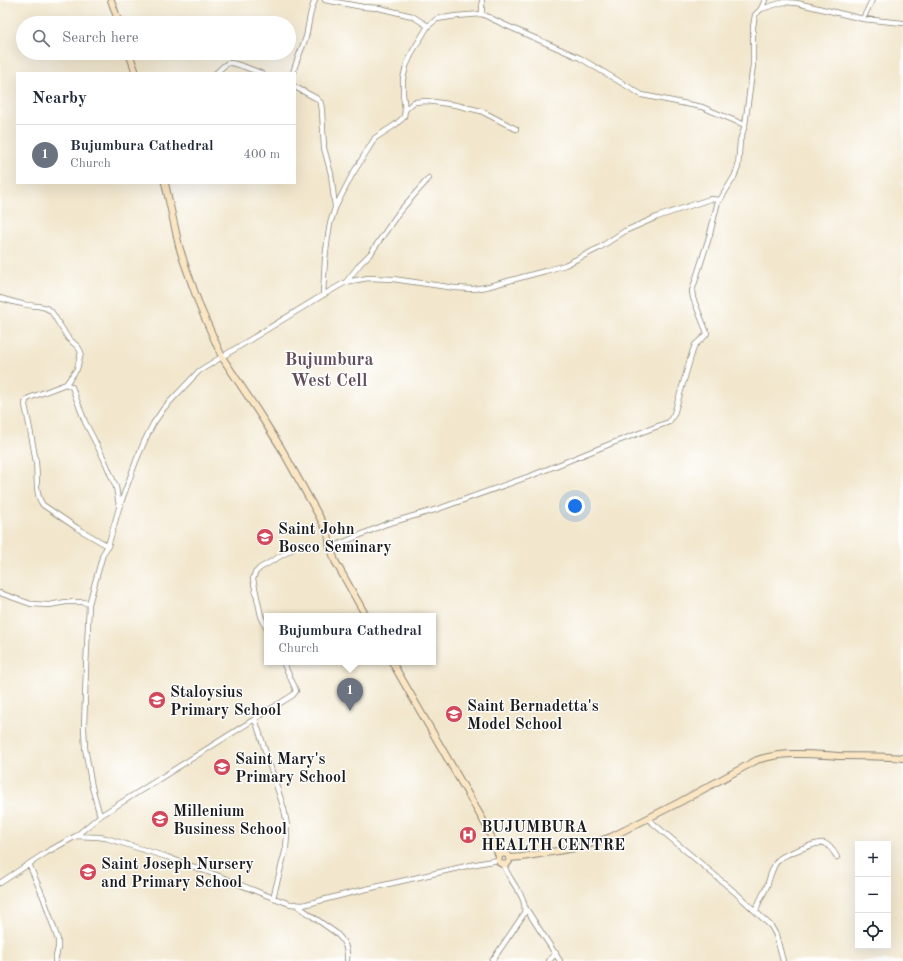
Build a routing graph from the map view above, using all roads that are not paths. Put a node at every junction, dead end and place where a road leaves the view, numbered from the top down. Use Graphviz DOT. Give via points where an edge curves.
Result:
graph roads {
  1 [pos="111,0"];
  2 [pos="315,0"];
  3 [pos="324,0"];
  4 [pos="482,0"];
  5 [pos="765,0"];
  6 [pos="872,0"];
  7 [pos="761,8"];
  8 [pos="482,14"];
  9 [pos="117,16"];
  10 [pos="863,19"];
  11 [pos="903,23"];
  12 [pos="428,26"];
  13 [pos="131,60"];
  14 [pos="136,72"];
  15 [pos="217,72"];
  16 [pos="258,72"];
  17 [pos="293,72"];
  18 [pos="296,87"];
  19 [pos="405,110"];
  20 [pos="745,125"];
  21 [pos="516,129"];
  22 [pos="429,178"];
  23 [pos="165,184"];
  24 [pos="720,200"];
  25 [pos="335,208"];
  26 [pos="346,282"];
  27 [pos="323,294"];
  28 [pos="0,298"];
  29 [pos="222,356"];
  30 [pos="66,384"];
  31 [pos="119,508"];
  32 [pos="108,546"];
  33 [pos="330,548"];
  34 [pos="291,550"];
  35 [pos="0,593"];
  36 [pos="89,604"];
  37 [pos="364,613"];
  38 [pos="264,622"];
  39 [pos="284,665"];
  40 [pos="394,665"];
  41 [pos="256,719"];
  42 [pos="903,758"];
  43 [pos="100,816"];
  44 [pos="648,819"];
  45 [pos="76,836"];
  46 [pos="837,857"];
  47 [pos="498,858"];
  48 [pos="509,858"];
  49 [pos="29,864"];
  50 [pos="504,865"];
  51 [pos="0,883"];
  52 [pos="273,898"];
  53 [pos="295,904"];
  54 [pos="525,907"];
  55 [pos="756,911"];
  56 [pos="556,953"];
  57 [pos="55,961"];
  58 [pos="347,961"];
  59 [pos="492,961"];
  60 [pos="549,961"];
  61 [pos="560,961"];
  62 [pos="783,961"];
  1 -- 9 [label="street"];
  2 -- 17 [label="street" via="306,37"];
  3 -- 12 [label="street" via="412,16"];
  4 -- 8 [label="street"];
  5 -- 7 [label="street"];
  6 -- 10 [label="street"];
  7 -- 10 [label="street" via="784,2 797,3"];
  7 -- 20 [label="street" via="755,15 753,27 753,65"];
  8 -- 12 [label="street" via="437,19"];
  8 -- 20 [label="street" via="580,58 642,95 702,107"];
  10 -- 11 [label="street"];
  12 -- 19 [label="street" via="406,66 402,79"];
  13 -- 14 [label="street"];
  15 -- 16 [label="street" via="229,63"];
  18 -- 25 [label="street" via="321,103 324,148 331,174"];
  19 -- 21 [label="street" via="414,102 456,105 481,112"];
  19 -- 25 [label="street" via="404,116 395,125 375,138"];
  20 -- 24 [label="street" via="740,141 738,167"];
  22 -- 26 [label="street" via="399,212"];
  23 -- 29 [label="street" via="184,262 200,307"];
  24 -- 26 [label="street" via="710,199 657,217 625,231 565,265 486,287 455,288 368,278"];
  24 -- 33 [label="street" via="692,291 706,335 695,345 674,414 669,422 533,475 438,509 386,524"];
  25 -- 27 [label="street" via="326,251"];
  26 -- 27 [label="street"];
  27 -- 29 [label="street"];
  28 -- 30 [label="street" via="24,305 43,306 51,311 68,338 81,352 77,369"];
  29 -- 31 [label="street" via="199,370 164,408 153,424 144,440"];
  29 -- 33 [label="street" via="276,440 324,525"];
  30 -- 31 [label="street" via="72,387 116,487"];
  30 -- 32 [label="street" via="26,400 36,463 38,495 43,505"];
  31 -- 32 [label="street"];
  32 -- 36 [label="street" via="103,554"];
  33 -- 37 [label="street"];
  34 -- 38 [label="street" via="260,568 252,579"];
  35 -- 36 [label="street" via="31,604"];
  36 -- 43 [label="street" via="85,748"];
  39 -- 41 [label="street" via="295,693"];
  40 -- 47 [label="street" via="487,827"];
  41 -- 43 [label="street"];
  41 -- 52 [label="street" via="287,825 286,848"];
  42 -- 44 [label="street" via="801,754 768,757 756,760"];
  43 -- 45 [label="street"];
  44 -- 48 [label="street" via="611,837 581,847"];
  44 -- 55 [label="street"];
  45 -- 49 [label="street"];
  45 -- 52 [label="street" via="106,838 168,857"];
  46 -- 55 [label="street" via="831,848 820,842 778,860"];
  47 -- 48 [label="street" via="505,853"];
  47 -- 50 [label="street" via="500,864"];
  47 -- 53 [label="street"];
  48 -- 50 [label="street" via="509,862"];
  49 -- 51 [label="street"];
  49 -- 57 [label="street" via="58,940"];
  50 -- 54 [label="street" via="524,900"];
  52 -- 53 [label="street"];
  53 -- 58 [label="street" via="342,938"];
  54 -- 56 [label="street"];
  54 -- 59 [label="street" via="524,914"];
  55 -- 62 [label="street" via="776,935"];
  56 -- 60 [label="street"];
  56 -- 61 [label="street"];
}
